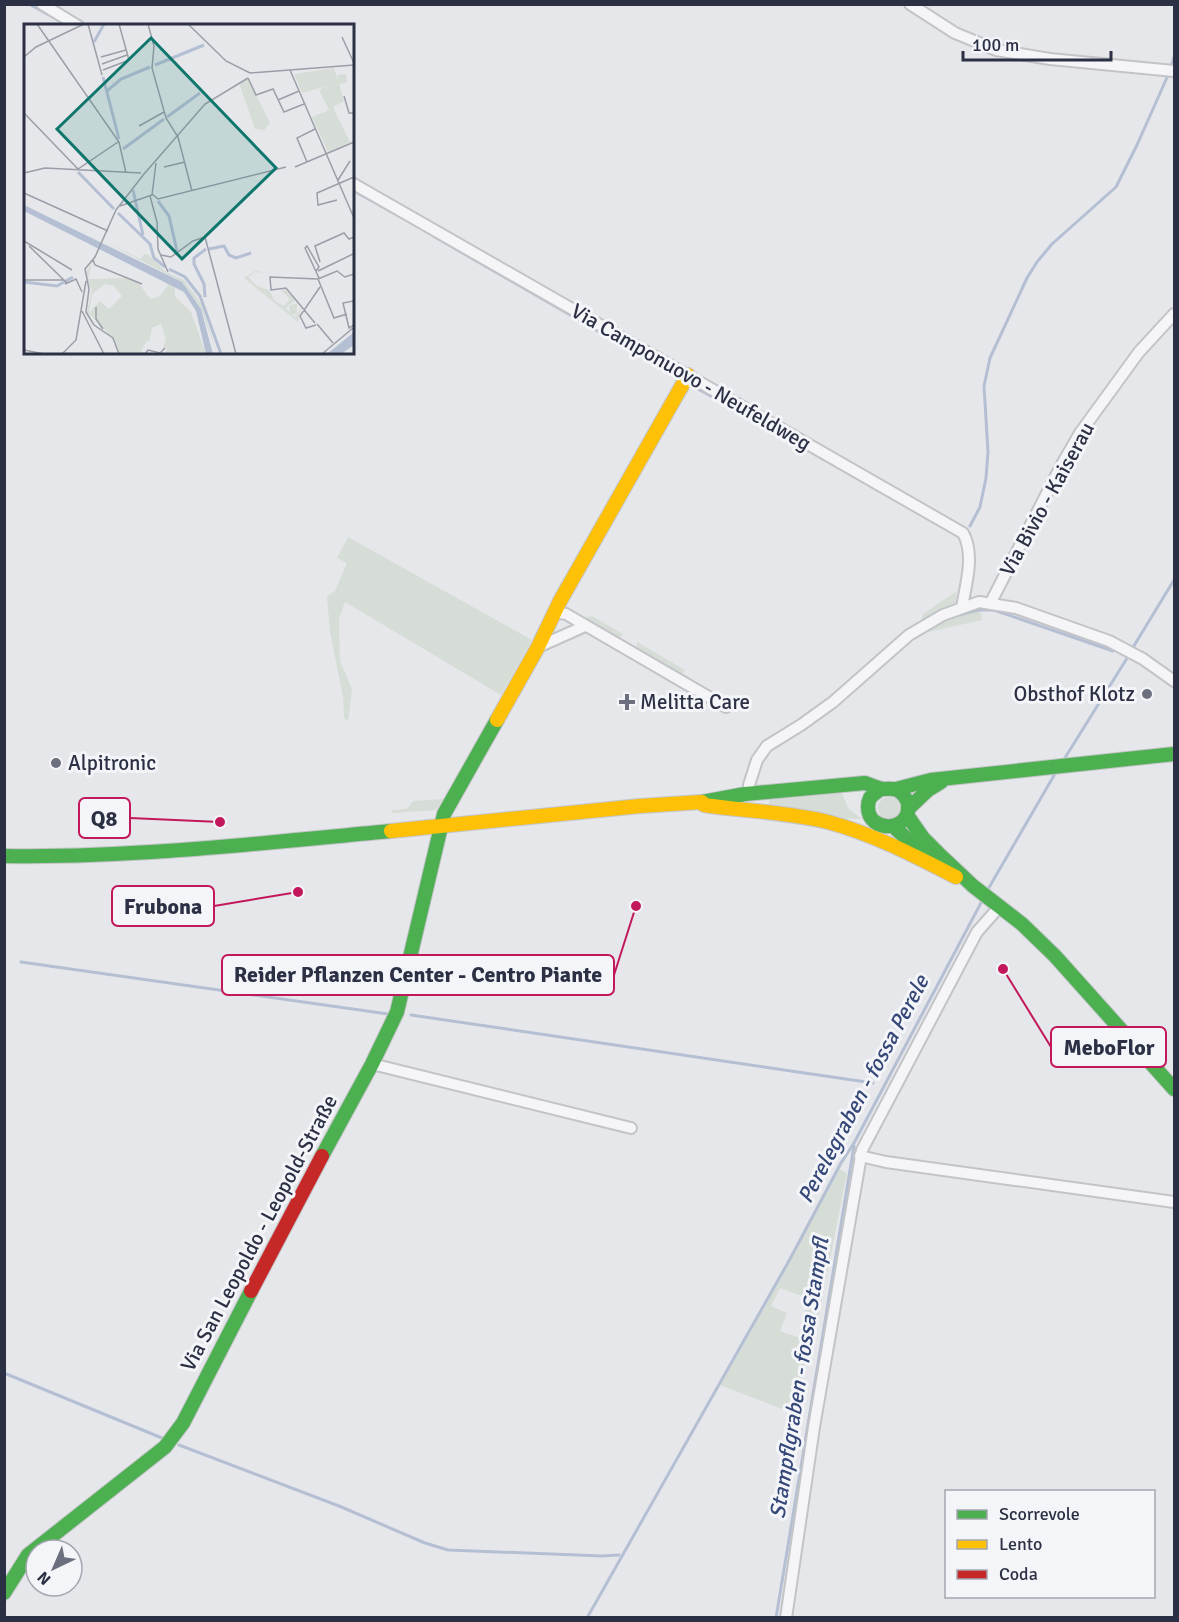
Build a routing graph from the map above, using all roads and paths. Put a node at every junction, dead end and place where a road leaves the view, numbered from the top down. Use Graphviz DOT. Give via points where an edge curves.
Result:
graph roads {
  1 [pos="42,4"];
  2 [pos="910,4"];
  3 [pos="75,24"];
  4 [pos="1174,71"];
  5 [pos="354,184"];
  6 [pos="1174,314"];
  7 [pos="686,379"];
  8 [pos="991,602"];
  9 [pos="962,607"];
  10 [pos="554,612"];
  11 [pos="585,626"];
  12 [pos="538,647"];
  13 [pos="1174,681"];
  14 [pos="726,706"];
  15 [pos="1174,754"];
  16 [pos="949,778"];
  17 [pos="749,785"];
  18 [pos="881,789"];
  19 [pos="896,789"];
  20 [pos="694,804"];
  21 [pos="908,812"];
  22 [pos="874,822"];
  23 [pos="830,823"];
  24 [pos="441,825"];
  25 [pos="894,827"];
  26 [pos="4,856"];
  27 [pos="970,885"];
  28 [pos="996,902"];
  29 [pos="372,1064"];
  30 [pos="1174,1089"];
  31 [pos="631,1128"];
  32 [pos="860,1156"];
  33 [pos="1174,1202"];
  34 [pos="4,1593"];
  35 [pos="786,1617"];
  1 -- 3 [label="street"];
  2 -- 4 [label="street" via="955,33 996,50"];
  5 -- 7 [label="street, Via Camponuovo - Neufeldweg"];
  6 -- 8 [label="street, Via Bivio - Kaiserau" via="1140,352 1080,433"];
  7 -- 9 [label="street, Via Camponuovo - Neufeldweg" via="963,533 969,556"];
  7 -- 10 [label="main road, Via San Leopoldo - Leopold-Straße"];
  8 -- 9 [label="street"];
  8 -- 13 [label="street" via="1109,640"];
  9 -- 17 [label="street" via="909,635 833,702 767,746 757,760"];
  10 -- 11 [label="street" via="566,614"];
  10 -- 12 [label="main road, Via San Leopoldo - Leopold-Straße"];
  11 -- 12 [label="street"];
  11 -- 14 [label="street"];
  12 -- 24 [label="main road, Via San Leopoldo - Leopold-Straße" via="461,782"];
  15 -- 16 [label="main road"];
  16 -- 19 [label="main road"];
  16 -- 21 [label="main road" via="928,790"];
  18 -- 19 [label="main road"];
  18 -- 20 [label="main road" via="865,783 745,794"];
  18 -- 22 [label="main road" via="868,805"];
  19 -- 21 [label="main road" via="906,799"];
  20 -- 23 [label="main road" via="773,812"];
  20 -- 24 [label="main road"];
  21 -- 25 [label="main road" via="904,821"];
  21 -- 27 [label="main road" via="923,838"];
  22 -- 23 [label="main road"];
  22 -- 25 [label="main road"];
  23 -- 27 [label="main road" via="911,854"];
  24 -- 26 [label="main road" via="226,847 62,857"];
  24 -- 29 [label="main road, Via San Leopoldo - Leopold-Straße" via="397,1012"];
  25 -- 27 [label="main road" via="924,854"];
  27 -- 28 [label="main road"];
  28 -- 30 [label="main road" via="1055,956"];
  28 -- 32 [label="street"];
  29 -- 31 [label="street"];
  29 -- 34 [label="main road, Via San Leopoldo - Leopold-Straße" via="183,1423 165,1447 28,1555"];
  32 -- 33 [label="street"];
  32 -- 35 [label="street"];
}
